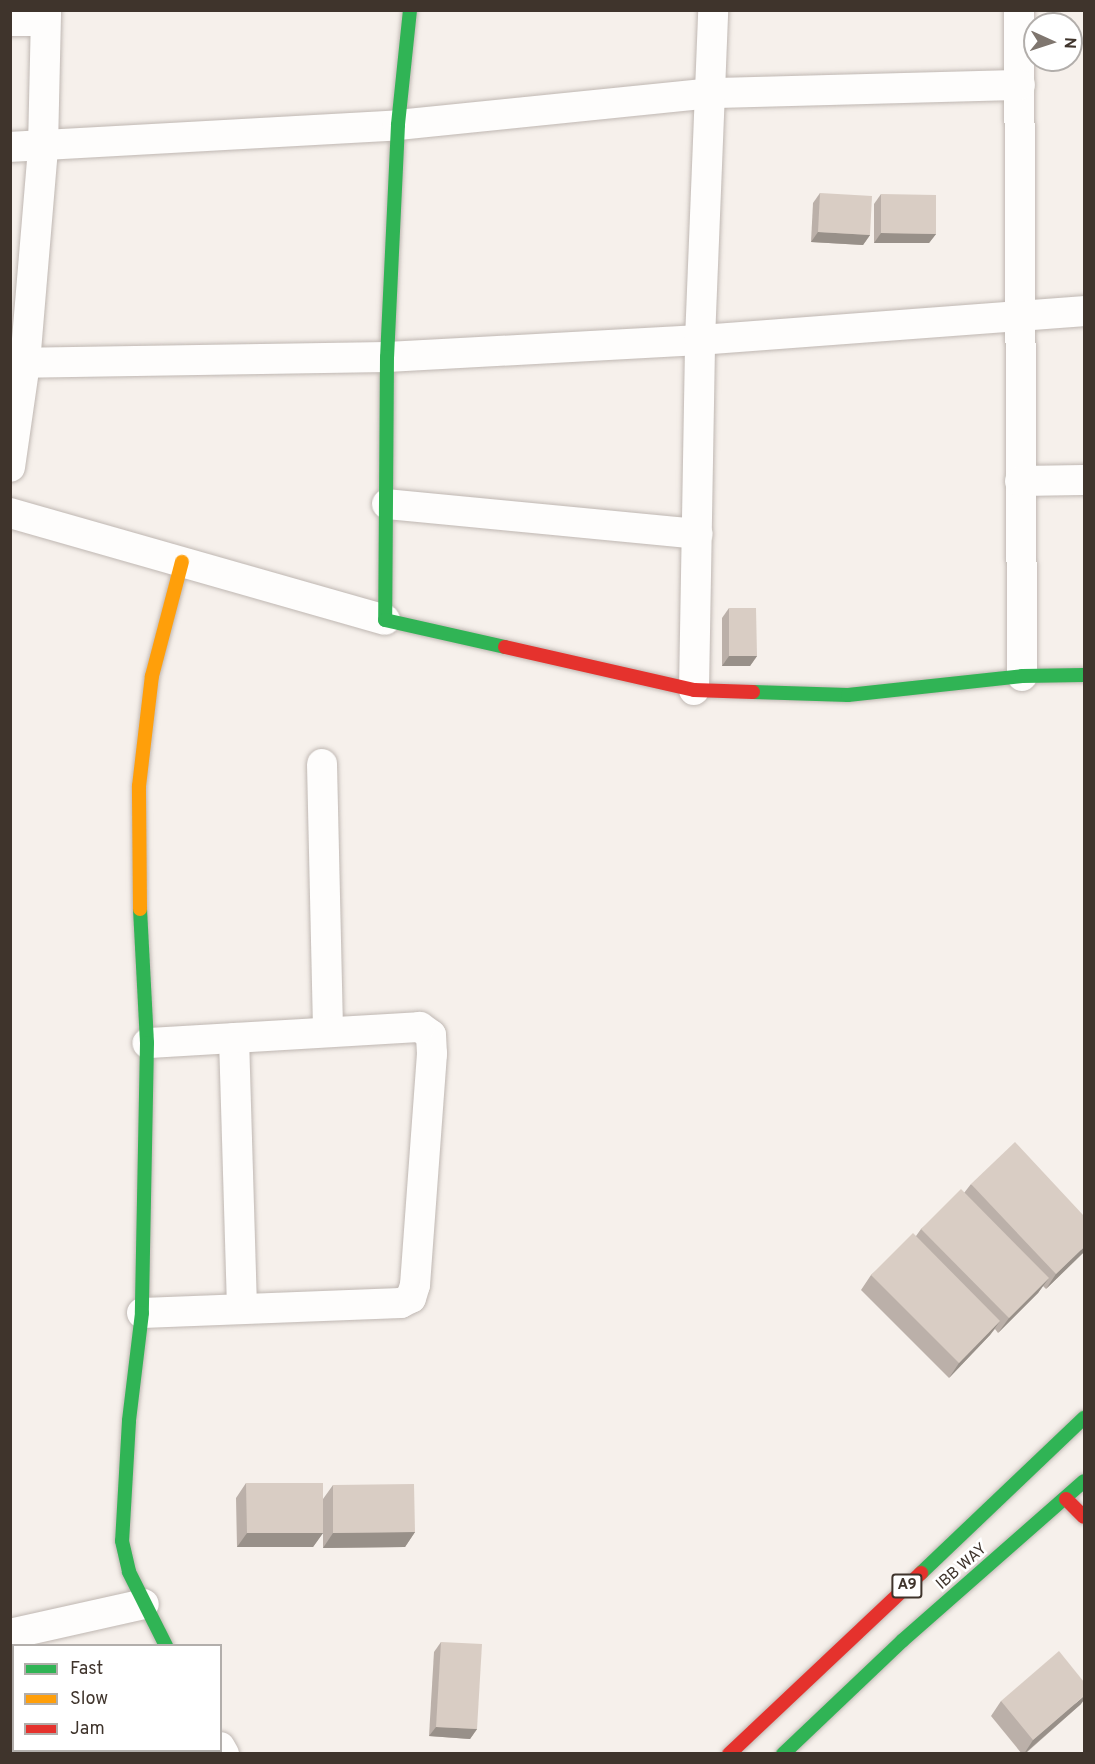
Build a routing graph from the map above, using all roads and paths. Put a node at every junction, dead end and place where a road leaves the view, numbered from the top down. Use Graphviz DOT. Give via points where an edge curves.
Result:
graph roads {
  1 [pos="410,10"];
  2 [pos="713,10"];
  3 [pos="1019,10"];
  4 [pos="45,16"];
  5 [pos="10,21"];
  6 [pos="1020,85"];
  7 [pos="713,93"];
  8 [pos="398,125"];
  9 [pos="10,147"];
  10 [pos="43,147"];
  11 [pos="1084,310"];
  12 [pos="1022,315"];
  13 [pos="700,340"];
  14 [pos="387,357"];
  15 [pos="18,363"];
  16 [pos="10,467"];
  17 [pos="1084,480"];
  18 [pos="1020,481"];
  19 [pos="387,504"];
  20 [pos="10,513"];
  21 [pos="698,534"];
  22 [pos="180,570"];
  23 [pos="385,620"];
  24 [pos="1084,675"];
  25 [pos="1022,676"];
  26 [pos="694,690"];
  27 [pos="322,764"];
  28 [pos="328,1032"];
  29 [pos="234,1038"];
  30 [pos="147,1043"];
  31 [pos="243,1309"];
  32 [pos="142,1312"];
  33 [pos="1084,1418"];
  34 [pos="1084,1481"];
  35 [pos="1066,1499"];
  36 [pos="1084,1517"];
  37 [pos="144,1604"];
  38 [pos="879,1612"];
  39 [pos="10,1634"];
  40 [pos="902,1641"];
  41 [pos="165,1644"];
  42 [pos="729,1754"];
  43 [pos="783,1754"];
  1 -- 8 [label="main road"];
  2 -- 7 [label="street"];
  3 -- 6 [label="street"];
  4 -- 5 [label="street"];
  4 -- 10 [label="street"];
  6 -- 7 [label="street"];
  6 -- 12 [label="street"];
  7 -- 8 [label="street"];
  7 -- 13 [label="street"];
  8 -- 10 [label="street"];
  8 -- 14 [label="main road"];
  9 -- 10 [label="street"];
  10 -- 15 [label="street"];
  11 -- 12 [label="street"];
  12 -- 13 [label="street"];
  12 -- 18 [label="street"];
  13 -- 14 [label="street"];
  13 -- 21 [label="street"];
  14 -- 15 [label="street"];
  14 -- 19 [label="main road"];
  15 -- 16 [label="street"];
  17 -- 18 [label="street"];
  18 -- 25 [label="street"];
  19 -- 21 [label="street"];
  19 -- 23 [label="main road"];
  20 -- 22 [label="street"];
  21 -- 26 [label="street"];
  22 -- 23 [label="street"];
  22 -- 30 [label="main road" via="158,648 139,786"];
  23 -- 26 [label="main road"];
  24 -- 25 [label="main road"];
  25 -- 26 [label="main road" via="848,695"];
  27 -- 28 [label="street"];
  28 -- 29 [label="street"];
  28 -- 31 [label="street" via="420,1027 430,1035 415,1286 411,1298 400,1303"];
  29 -- 30 [label="street"];
  29 -- 31 [label="street"];
  30 -- 32 [label="main road"];
  31 -- 32 [label="street"];
  32 -- 37 [label="main road" via="128,1433 122,1541 129,1572"];
  33 -- 38 [label="main road, A9"];
  34 -- 35 [label="main road, IBB WAY / A9"];
  35 -- 36 [label="main road"];
  35 -- 40 [label="main road, IBB WAY / A9"];
  37 -- 39 [label="street"];
  37 -- 41 [label="main road"];
  38 -- 40 [label="main road"];
  38 -- 42 [label="main road, A9"];
  40 -- 43 [label="main road, IBB WAY / A9"];
}
